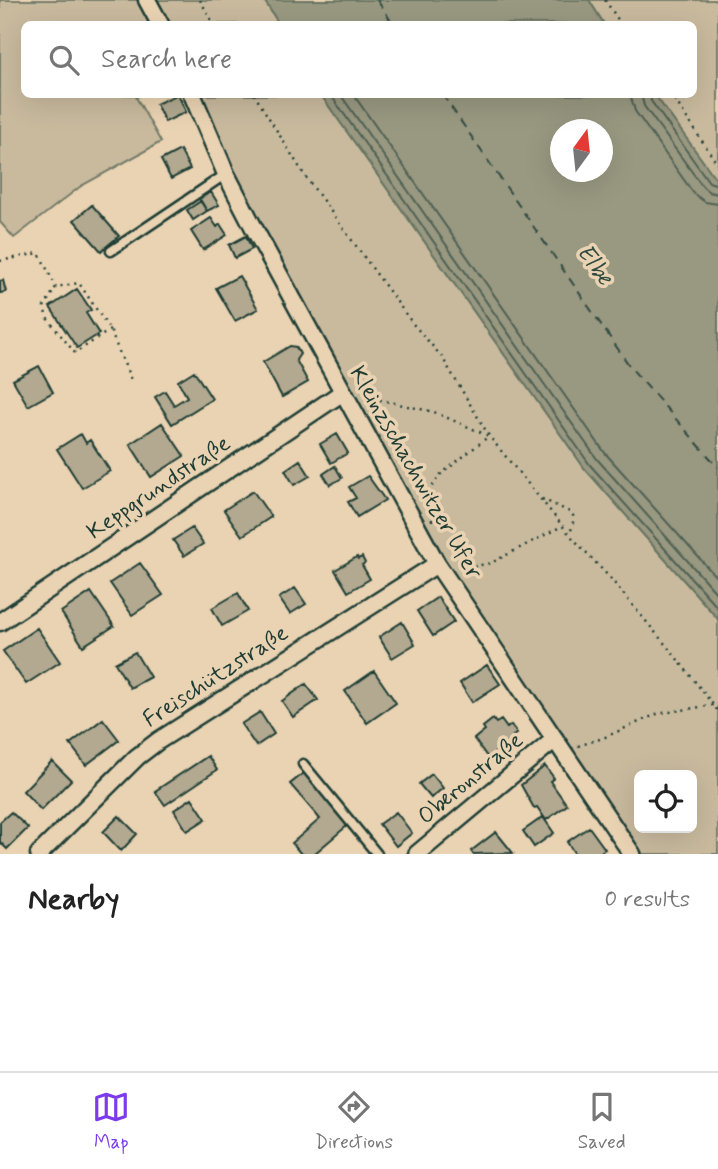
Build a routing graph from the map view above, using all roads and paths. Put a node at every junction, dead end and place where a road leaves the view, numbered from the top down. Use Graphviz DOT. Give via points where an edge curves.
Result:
graph roads {
  1 [pos="147,0"];
  2 [pos="200,0"];
  3 [pos="605,0"];
  4 [pos="158,21"];
  5 [pos="212,21"];
  6 [pos="619,21"];
  7 [pos="194,98"];
  8 [pos="256,98"];
  9 [pos="674,98"];
  10 [pos="718,164"];
  11 [pos="226,174"];
  12 [pos="111,251"];
  13 [pos="0,261"];
  14 [pos="56,287"];
  15 [pos="110,330"];
  16 [pos="131,380"];
  17 [pos="347,399"];
  18 [pos="489,436"];
  19 [pos="431,488"];
  20 [pos="539,498"];
  21 [pos="562,526"];
  22 [pos="570,536"];
  23 [pos="441,569"];
  24 [pos="0,622"];
  25 [pos="713,705"];
  26 [pos="718,711"];
  27 [pos="555,738"];
  28 [pos="565,752"];
  29 [pos="303,764"];
  30 [pos="427,851"];
  31 [pos="39,854"];
  32 [pos="377,854"];
  33 [pos="632,854"];
  1 -- 4 [label="street"];
  2 -- 5 [label="path"];
  3 -- 6 [label="path"];
  7 -- 11 [label="street, Kleinzschachwitzer Ufer"];
  8 -- 18 [label="path" via="305,176 448,366"];
  9 -- 10 [label="path"];
  11 -- 12 [label="lane"];
  11 -- 17 [label="street, Kleinzschachwitzer Ufer"];
  13 -- 14 [label="path" via="39,253"];
  14 -- 15 [label="path" via="79,283"];
  14 -- 15 [label="path" via="44,307 47,318 75,354"];
  15 -- 16 [label="path"];
  17 -- 18 [label="path" via="381,400 434,412"];
  17 -- 23 [label="street, Kleinzschachwitzer Ufer"];
  17 -- 24 [label="street, Keppgrundstraße"];
  18 -- 19 [label="path" via="440,475"];
  18 -- 20 [label="path"];
  20 -- 21 [label="path"];
  20 -- 22 [label="path" via="572,513"];
  21 -- 22 [label="path"];
  21 -- 23 [label="path" via="491,563"];
  22 -- 25 [label="path"];
  23 -- 27 [label="street, Kleinzschachwitzer Ufer"];
  23 -- 31 [label="street, Freischützstraße" via="158,741"];
  25 -- 26 [label="path"];
  25 -- 28 [label="path" via="657,714"];
  27 -- 28 [label="street, Kleinzschachwitzer Ufer"];
  27 -- 30 [label="street, Oberonstraße"];
  28 -- 33 [label="street, Kleinzschachwitzer Ufer"];
  29 -- 32 [label="lane"];
}
